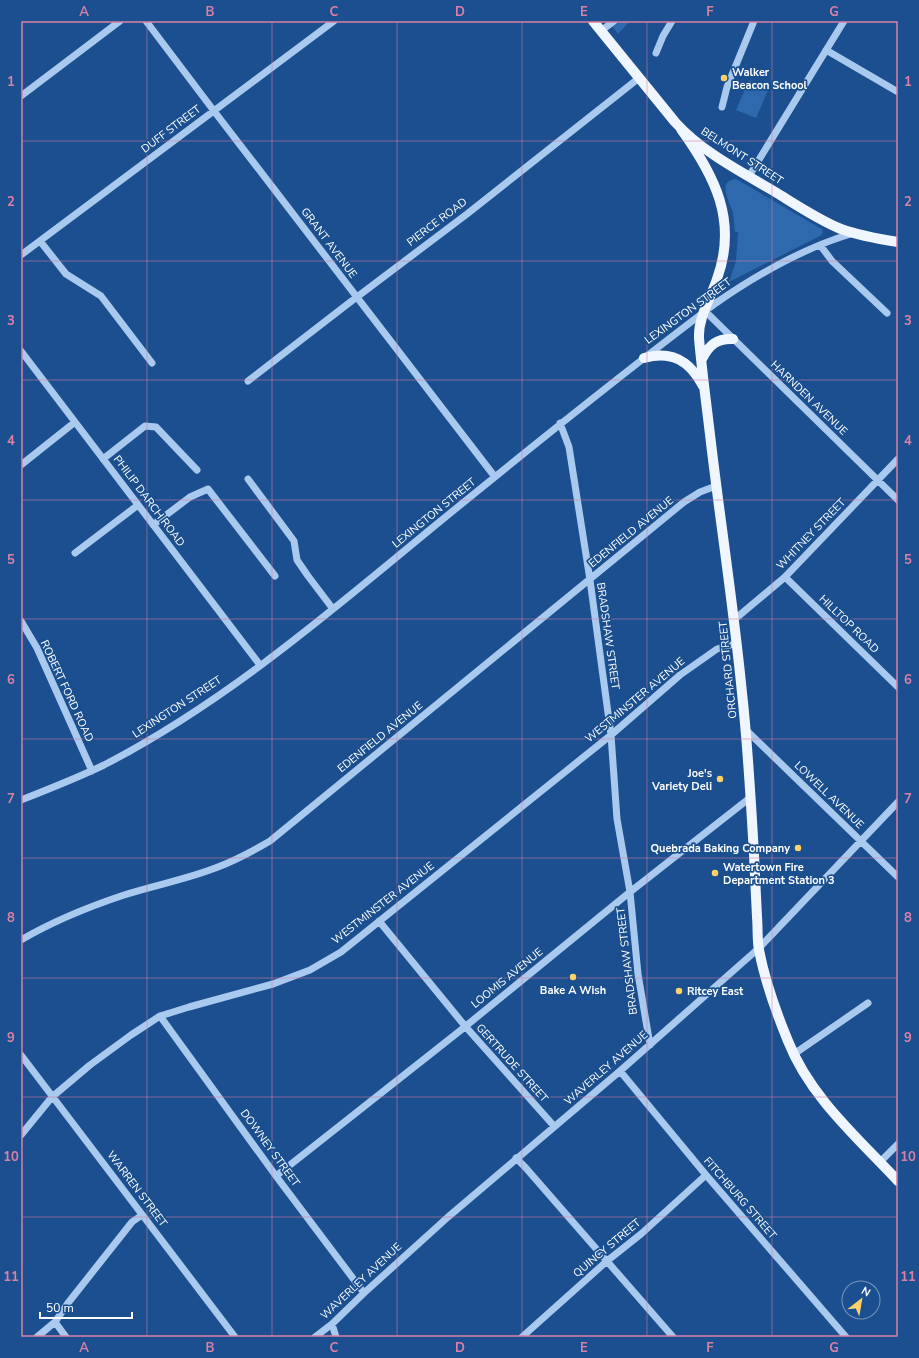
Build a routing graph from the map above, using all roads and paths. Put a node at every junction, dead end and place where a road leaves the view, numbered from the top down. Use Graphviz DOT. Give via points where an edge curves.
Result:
graph roads {
  1 [pos="120,21"];
  2 [pos="146,21"];
  3 [pos="334,21"];
  4 [pos="593,21"];
  5 [pos="614,21"];
  6 [pos="672,21"];
  7 [pos="754,21"];
  8 [pos="844,21"];
  9 [pos="601,31"];
  10 [pos="826,50"];
  11 [pos="656,53"];
  12 [pos="639,78"];
  13 [pos="898,92"];
  14 [pos="21,96"];
  15 [pos="722,107"];
  16 [pos="214,111"];
  17 [pos="681,129"];
  18 [pos="749,176"];
  19 [pos="854,233"];
  20 [pos="40,241"];
  21 [pos="898,242"];
  22 [pos="820,245"];
  23 [pos="21,255"];
  24 [pos="356,297"];
  25 [pos="705,311"];
  26 [pos="887,313"];
  27 [pos="733,339"];
  28 [pos="21,351"];
  29 [pos="644,358"];
  30 [pos="702,359"];
  31 [pos="152,362"];
  32 [pos="248,381"];
  33 [pos="704,388"];
  34 [pos="75,422"];
  35 [pos="560,423"];
  36 [pos="104,459"];
  37 [pos="898,459"];
  38 [pos="21,465"];
  39 [pos="197,470"];
  40 [pos="495,477"];
  41 [pos="248,479"];
  42 [pos="878,480"];
  43 [pos="716,486"];
  44 [pos="898,500"];
  45 [pos="138,505"];
  46 [pos="153,525"];
  47 [pos="75,553"];
  48 [pos="276,576"];
  49 [pos="785,577"];
  50 [pos="590,580"];
  51 [pos="333,608"];
  52 [pos="735,619"];
  53 [pos="21,621"];
  54 [pos="737,643"];
  55 [pos="260,665"];
  56 [pos="898,687"];
  57 [pos="746,729"];
  58 [pos="611,735"];
  59 [pos="92,771"];
  60 [pos="751,797"];
  61 [pos="21,800"];
  62 [pos="898,802"];
  63 [pos="861,841"];
  64 [pos="898,877"];
  65 [pos="630,892"];
  66 [pos="379,921"];
  67 [pos="21,940"];
  68 [pos="759,948"];
  69 [pos="868,1003"];
  70 [pos="160,1016"];
  71 [pos="465,1026"];
  72 [pos="650,1045"];
  73 [pos="794,1054"];
  74 [pos="21,1055"];
  75 [pos="620,1071"];
  76 [pos="52,1096"];
  77 [pos="554,1126"];
  78 [pos="21,1135"];
  79 [pos="898,1144"];
  80 [pos="516,1158"];
  81 [pos="880,1162"];
  82 [pos="706,1175"];
  83 [pos="276,1176"];
  84 [pos="898,1181"];
  85 [pos="142,1215"];
  86 [pos="607,1261"];
  87 [pos="364,1293"];
  88 [pos="55,1322"];
  89 [pos="332,1324"];
  90 [pos="37,1337"];
  91 [pos="66,1337"];
  92 [pos="235,1337"];
  93 [pos="315,1337"];
  94 [pos="336,1337"];
  95 [pos="522,1337"];
  96 [pos="673,1337"];
  97 [pos="846,1337"];
  1 -- 14 [label="street"];
  2 -- 16 [label="street, GRANT AVENUE"];
  3 -- 16 [label="street, DUFF STREET"];
  4 -- 9 [label="main road, BELMONT STREET"];
  5 -- 9 [label="street"];
  6 -- 11 [label="street"];
  7 -- 15 [label="street" via="727,87"];
  8 -- 10 [label="street"];
  9 -- 12 [label="main road, BELMONT STREET"];
  10 -- 13 [label="street"];
  10 -- 18 [label="street"];
  12 -- 17 [label="main road, BELMONT STREET"];
  12 -- 24 [label="street, PIERCE ROAD" via="467,214"];
  16 -- 20 [label="street, DUFF STREET"];
  16 -- 24 [label="street, GRANT AVENUE"];
  17 -- 18 [label="main road, BELMONT STREET" via="702,146"];
  17 -- 25 [label="main road, ORCHARD STREET" via="713,182 725,222 724,257"];
  18 -- 19 [label="main road, BELMONT STREET" via="828,223"];
  19 -- 21 [label="main road, BELMONT STREET"];
  19 -- 22 [label="street, LEXINGTON STREET"];
  20 -- 23 [label="street, DUFF STREET"];
  20 -- 31 [label="street" via="66,274 101,296"];
  22 -- 25 [label="street, LEXINGTON STREET" via="753,280"];
  22 -- 26 [label="street" via="832,261"];
  24 -- 32 [label="street, PIERCE ROAD"];
  24 -- 40 [label="street, GRANT AVENUE"];
  25 -- 27 [label="street, HARNDEN AVENUE"];
  25 -- 29 [label="street, LEXINGTON STREET"];
  25 -- 30 [label="main road, ORCHARD STREET" via="699,333"];
  27 -- 30 [label="main road" via="713,343"];
  27 -- 42 [label="street, HARNDEN AVENUE"];
  28 -- 34 [label="street, PHILIP DARCH ROAD"];
  29 -- 33 [label="main road" via="658,355 677,358 693,371"];
  29 -- 35 [label="street, LEXINGTON STREET"];
  30 -- 33 [label="main road, ORCHARD STREET"];
  33 -- 43 [label="main road, ORCHARD STREET"];
  34 -- 36 [label="street, PHILIP DARCH ROAD"];
  34 -- 38 [label="street"];
  35 -- 40 [label="street, LEXINGTON STREET"];
  35 -- 50 [label="street, BRADSHAW STREET" via="569,447"];
  36 -- 39 [label="street" via="145,426 156,427"];
  36 -- 45 [label="street, PHILIP DARCH ROAD"];
  37 -- 42 [label="street, WHITNEY STREET"];
  40 -- 51 [label="street, LEXINGTON STREET"];
  41 -- 51 [label="street" via="294,541 297,560"];
  42 -- 44 [label="street, HARNDEN AVENUE"];
  42 -- 49 [label="street, WHITNEY STREET"];
  43 -- 50 [label="street, EDENFIELD AVENUE" via="684,502"];
  43 -- 52 [label="main road, ORCHARD STREET"];
  45 -- 46 [label="street, PHILIP DARCH ROAD"];
  45 -- 47 [label="street"];
  46 -- 48 [label="street" via="190,497 208,489"];
  46 -- 55 [label="street, PHILIP DARCH ROAD"];
  49 -- 52 [label="street, WHITNEY STREET"];
  49 -- 56 [label="street, HILLTOP ROAD"];
  50 -- 58 [label="street, BRADSHAW STREET"];
  50 -- 67 [label="street, EDENFIELD AVENUE" via="270,841 218,868 126,894 48,925"];
  51 -- 55 [label="street, LEXINGTON STREET"];
  52 -- 54 [label="main road, ORCHARD STREET"];
  53 -- 59 [label="street, ROBERT FORD ROAD" via="37,648"];
  54 -- 57 [label="main road, ORCHARD STREET"];
  54 -- 58 [label="street, WESTMINSTER AVENUE" via="716,649"];
  55 -- 59 [label="street, LEXINGTON STREET" via="176,723"];
  57 -- 60 [label="main road, ORCHARD STREET"];
  57 -- 63 [label="street, LOWELL AVENUE"];
  58 -- 65 [label="street, BRADSHAW STREET" via="617,819"];
  58 -- 66 [label="street, WESTMINSTER AVENUE"];
  59 -- 61 [label="street, LEXINGTON STREET"];
  60 -- 65 [label="street, LOOMIS AVENUE"];
  60 -- 68 [label="main road, ORCHARD STREET"];
  62 -- 63 [label="street, WAVERLEY AVENUE"];
  63 -- 64 [label="street, LOWELL AVENUE"];
  63 -- 68 [label="street, WAVERLEY AVENUE"];
  65 -- 71 [label="street, LOOMIS AVENUE"];
  65 -- 72 [label="street, BRADSHAW STREET" via="638,974"];
  66 -- 70 [label="street, WESTMINSTER AVENUE" via="341,952 310,970 273,984"];
  66 -- 71 [label="street, GERTRUDE STREET"];
  68 -- 72 [label="street, WAVERLEY AVENUE"];
  68 -- 73 [label="main road, ORCHARD STREET" via="775,1007"];
  69 -- 73 [label="street"];
  70 -- 76 [label="street, WESTMINSTER AVENUE" via="90,1065"];
  70 -- 83 [label="street, DOWNEY STREET"];
  71 -- 77 [label="street, GERTRUDE STREET"];
  71 -- 83 [label="street, LOOMIS AVENUE"];
  72 -- 75 [label="street, WAVERLEY AVENUE"];
  73 -- 81 [label="main road, ORCHARD STREET" via="815,1090"];
  74 -- 76 [label="street, WARREN STREET"];
  75 -- 77 [label="street, WAVERLEY AVENUE"];
  75 -- 82 [label="street, FITCHBURG STREET"];
  76 -- 78 [label="street, WESTMINSTER AVENUE"];
  76 -- 85 [label="street, WARREN STREET"];
  77 -- 80 [label="street, WAVERLEY AVENUE"];
  79 -- 81 [label="street"];
  80 -- 86 [label="street"];
  80 -- 87 [label="street, WAVERLEY AVENUE"];
  81 -- 84 [label="main road, ORCHARD STREET"];
  82 -- 86 [label="street, QUINCY STREET"];
  82 -- 97 [label="street, FITCHBURG STREET"];
  83 -- 87 [label="street, DOWNEY STREET"];
  85 -- 88 [label="street" via="132,1222"];
  85 -- 92 [label="street, WARREN STREET"];
  86 -- 95 [label="street, QUINCY STREET"];
  86 -- 96 [label="street"];
  87 -- 89 [label="street, WAVERLEY AVENUE"];
  88 -- 90 [label="street"];
  88 -- 91 [label="street"];
  89 -- 93 [label="street, WAVERLEY AVENUE"];
  89 -- 94 [label="street"];
}
